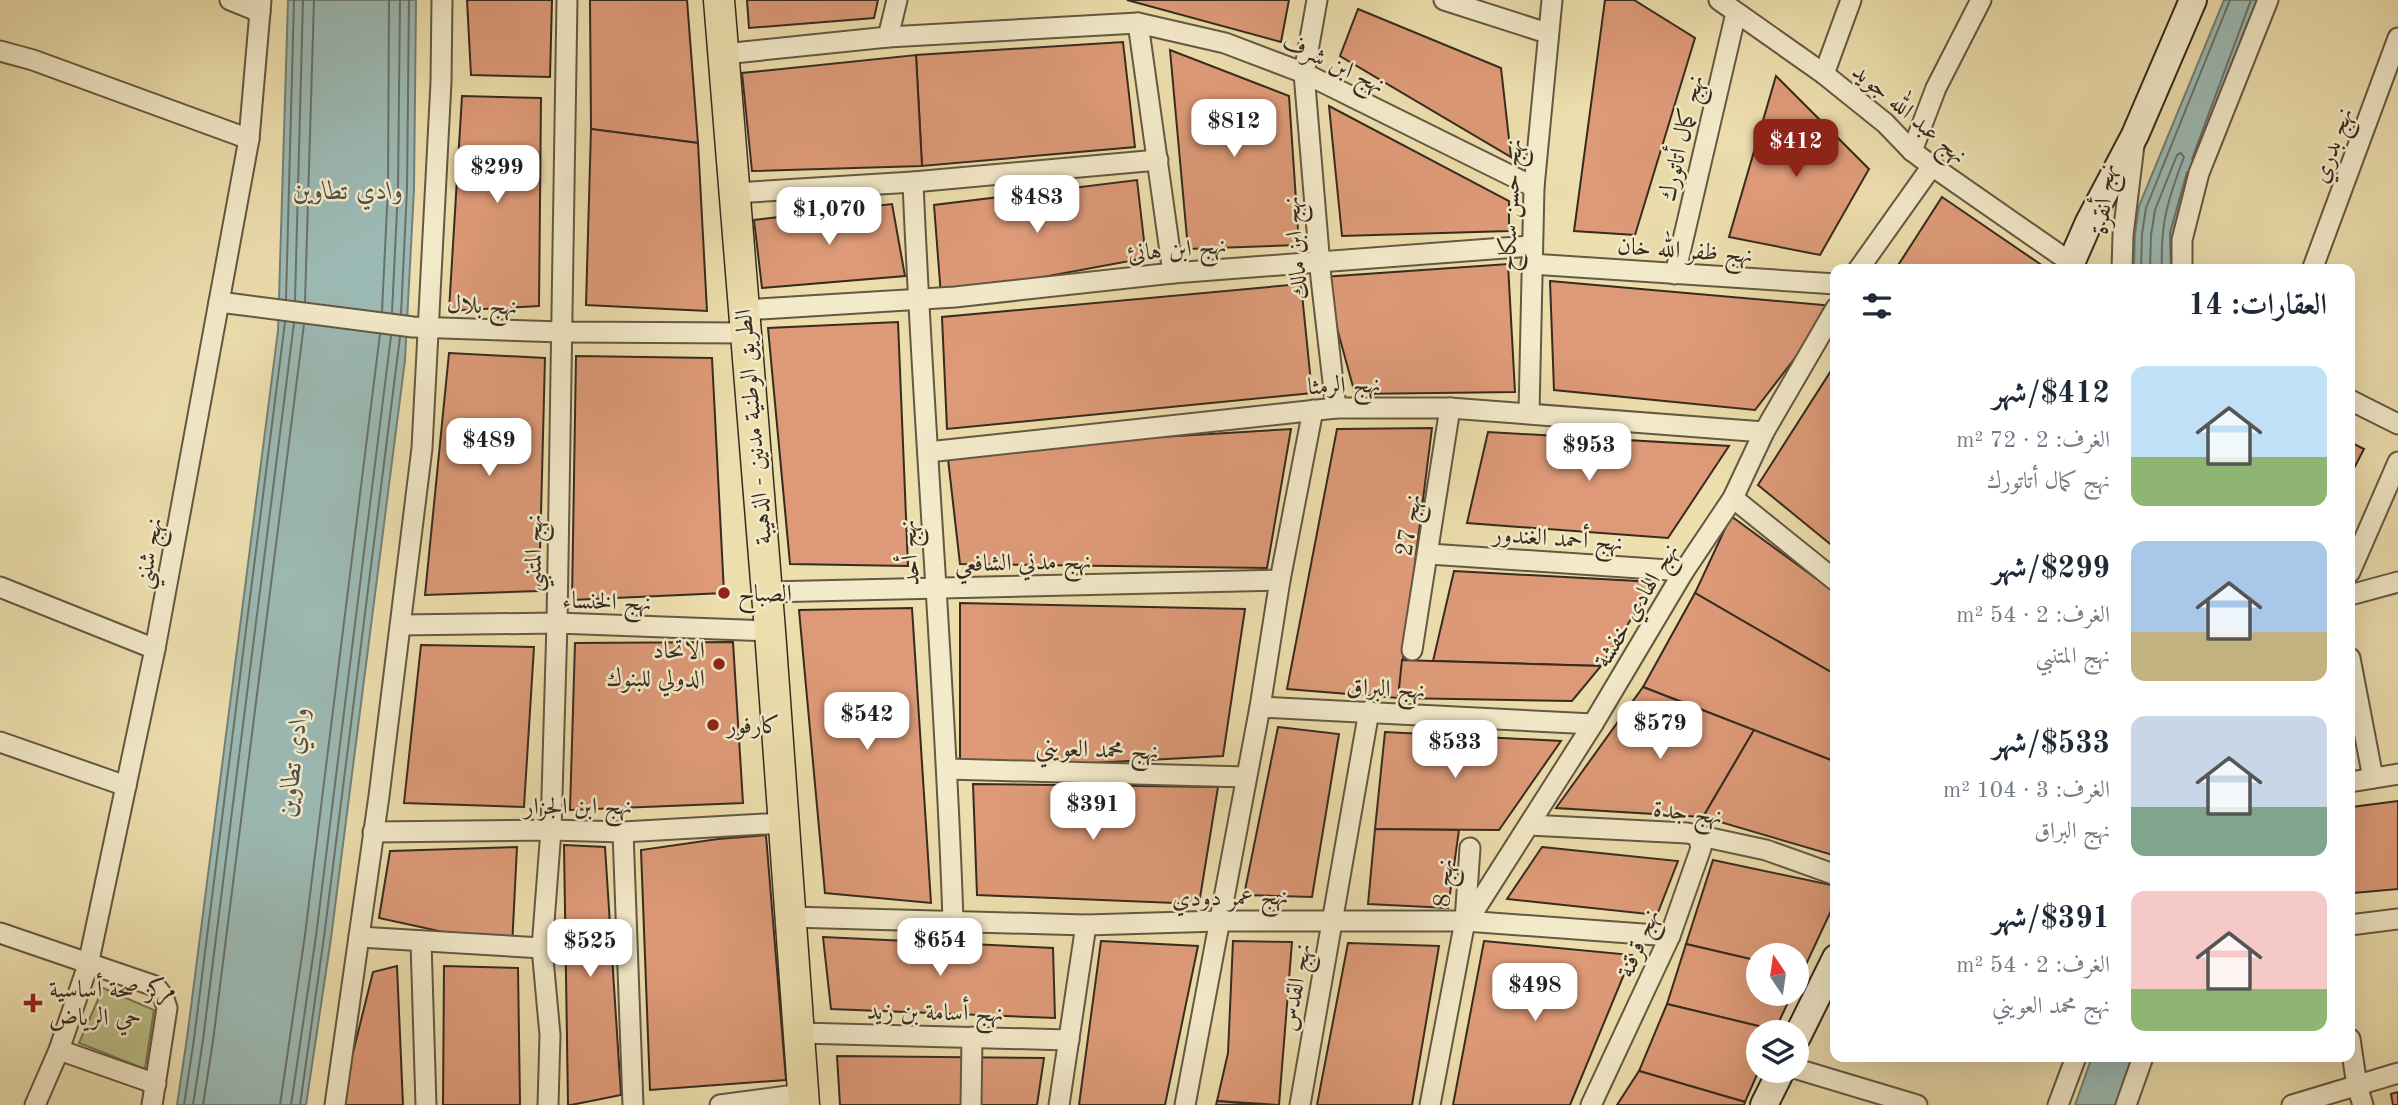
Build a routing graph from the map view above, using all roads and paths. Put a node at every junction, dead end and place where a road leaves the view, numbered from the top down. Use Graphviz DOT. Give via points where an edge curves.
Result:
graph roads {
  1 [pos="230,0"];
  2 [pos="442,0"];
  3 [pos="567,0"];
  4 [pos="719,0"];
  5 [pos="897,0"];
  6 [pos="1317,0"];
  7 [pos="1444,0"];
  8 [pos="1552,0"];
  9 [pos="1720,0"];
  10 [pos="1851,0"];
  11 [pos="1981,0"];
  12 [pos="2193,0"];
  13 [pos="2268,0"];
  14 [pos="260,6"];
  15 [pos="1736,13"];
  16 [pos="1138,23"];
  17 [pos="1547,33"];
  18 [pos="888,37"];
  19 [pos="2398,38"];
  20 [pos="0,51"];
  21 [pos="724,54"];
  22 [pos="1304,73"];
  23 [pos="1824,74"];
  24 [pos="2135,135"];
  25 [pos="249,139"];
  26 [pos="1912,151"];
  27 [pos="1158,160"];
  28 [pos="1932,166"];
  29 [pos="913,182"];
  30 [pos="1534,187"];
  31 [pos="734,193"];
  32 [pos="1531,255"];
  33 [pos="1321,261"];
  34 [pos="1862,264"];
  35 [pos="2068,264"];
  36 [pos="2070,264"];
  37 [pos="2122,264"];
  38 [pos="2182,264"];
  39 [pos="2314,264"];
  40 [pos="1173,273"];
  41 [pos="1675,274"];
  42 [pos="1830,284"];
  43 [pos="918,299"];
  44 [pos="219,302"];
  45 [pos="1830,317"];
  46 [pos="745,321"];
  47 [pos="421,328"];
  48 [pos="561,332"];
  49 [pos="2355,402"];
  50 [pos="1336,408"];
  51 [pos="1450,408"];
  52 [pos="1313,410"];
  53 [pos="1529,413"];
  54 [pos="2398,424"];
  55 [pos="1764,432"];
  56 [pos="928,452"];
  57 [pos="2398,462"];
  58 [pos="1733,498"];
  59 [pos="1429,554"];
  60 [pos="2355,561"];
  61 [pos="1684,571"];
  62 [pos="1830,576"];
  63 [pos="1280,580"];
  64 [pos="2398,582"];
  65 [pos="0,587"];
  66 [pos="936,589"];
  67 [pos="767,592"];
  68 [pos="2355,594"];
  69 [pos="557,623"];
  70 [pos="401,625"];
  71 [pos="770,631"];
  72 [pos="155,649"];
  73 [pos="1412,650"];
  74 [pos="2355,684"];
  75 [pos="1260,707"];
  76 [pos="1369,711"];
  77 [pos="1593,724"];
  78 [pos="0,742"];
  79 [pos="948,769"];
  80 [pos="2398,774"];
  81 [pos="1245,777"];
  82 [pos="2373,778"];
  83 [pos="2355,781"];
  84 [pos="126,786"];
  85 [pos="783,823"];
  86 [pos="1529,825"];
  87 [pos="551,830"];
  88 [pos="373,832"];
  89 [pos="623,832"];
  90 [pos="1698,835"];
  91 [pos="1470,848"];
  92 [pos="1830,873"];
  93 [pos="790,916"];
  94 [pos="2398,919"];
  95 [pos="1219,920"];
  96 [pos="953,921"];
  97 [pos="1332,921"];
  98 [pos="1466,922"];
  99 [pos="2355,924"];
  100 [pos="1086,925"];
  101 [pos="0,933"];
  102 [pos="1670,936"];
  103 [pos="359,937"];
  104 [pos="421,942"];
  105 [pos="542,948"];
  106 [pos="88,965"];
  107 [pos="1830,970"];
  108 [pos="1805,1020"];
  109 [pos="800,1033"];
  110 [pos="972,1037"];
  111 [pos="1069,1040"];
  112 [pos="59,1050"];
  113 [pos="2074,1062"];
  114 [pos="2141,1062"];
  115 [pos="2353,1062"];
  116 [pos="1809,1073"];
  117 [pos="2398,1073"];
  118 [pos="1775,1083"];
  119 [pos="156,1084"];
  120 [pos="2357,1086"];
  121 [pos="804,1100"];
  122 [pos="35,1105"];
  123 [pos="152,1105"];
  124 [pos="335,1105"];
  125 [pos="426,1105"];
  126 [pos="548,1105"];
  127 [pos="633,1105"];
  128 [pos="720,1105"];
  129 [pos="971,1105"];
  130 [pos="1059,1105"];
  131 [pos="1185,1105"];
  132 [pos="1300,1105"];
  133 [pos="1430,1105"];
  134 [pos="1591,1105"];
  135 [pos="1764,1105"];
  136 [pos="1917,1105"];
  137 [pos="2058,1105"];
  138 [pos="2126,1105"];
  139 [pos="2292,1105"];
  140 [pos="2363,1105"];
  1 -- 14 [label="street"];
  2 -- 47 [label="street" via="441,95"];
  3 -- 48 [label="street, نهج المتنبي"];
  4 -- 21 [label="main road, الطريق الوطنية مدنين - الذهيبة"];
  5 -- 18 [label="street"];
  6 -- 22 [label="street, نهج ابن مالك"];
  7 -- 17 [label="street"];
  8 -- 17 [label="street, نهج حسن سكاح"];
  9 -- 15 [label="street, نهج عبد الله جويد"];
  10 -- 23 [label="street"];
  11 -- 26 [label="street" via="1936,88"];
  12 -- 24 [label="main road"];
  13 -- 38 [label="street" via="2199,173 2182,240"];
  14 -- 25 [label="street, نهج شنني"];
  15 -- 23 [label="street, نهج عبد الله جويد"];
  15 -- 41 [label="street, نهج كمال أتاتورك"];
  16 -- 18 [label="street, نهج ابن شرف"];
  16 -- 22 [label="street, نهج ابن شرف" via="1225,43"];
  16 -- 27 [label="street"];
  17 -- 30 [label="street, نهج حسن سكاح"];
  18 -- 21 [label="street, نهج ابن شرف"];
  19 -- 39 [label="street, نهج بدري"];
  20 -- 25 [label="street"];
  21 -- 31 [label="main road, الطريق الوطنية مدنين - الذهيبة"];
  22 -- 30 [label="street, نهج ابن شرف"];
  22 -- 33 [label="street, نهج ابن مالك"];
  23 -- 26 [label="street, نهج عبد الله جويد"];
  24 -- 36 [label="main road"];
  24 -- 37 [label="street, نهج أنقرة"];
  25 -- 44 [label="street, نهج شنني"];
  26 -- 28 [label="street, نهج عبد الله جويد"];
  27 -- 29 [label="street"];
  27 -- 40 [label="street"];
  28 -- 34 [label="street"];
  28 -- 35 [label="street, نهج عبد الله جويد"];
  29 -- 31 [label="street"];
  29 -- 43 [label="street, نهج أحد"];
  30 -- 32 [label="street, نهج حسن سكاح"];
  31 -- 46 [label="main road, الطريق الوطنية مدنين - الذهيبة"];
  32 -- 33 [label="street, نهج ابن هانئ"];
  32 -- 41 [label="street, نهج ظفر الله خان"];
  32 -- 53 [label="street, نهج حسن سكاح"];
  33 -- 40 [label="street, نهج ابن هانئ"];
  33 -- 50 [label="street, نهج ابن مالك"];
  40 -- 43 [label="street, نهج ابن هانئ"];
  41 -- 42 [label="street, نهج ظفر الله خان"];
  43 -- 46 [label="street, نهج ابن هانئ"];
  43 -- 56 [label="street, نهج أحد"];
  44 -- 47 [label="street, نهج بلال"];
  44 -- 72 [label="street, نهج شنني"];
  45 -- 55 [label="street, نهج الهادي خفشة"];
  46 -- 48 [label="street, نهج بلال"];
  46 -- 67 [label="main road, الطريق الوطنية مدنين - الذهيبة"];
  47 -- 48 [label="street, نهج بلال"];
  47 -- 70 [label="street" via="422,449"];
  48 -- 69 [label="street, نهج المتنبي"];
  49 -- 54 [label="street"];
  50 -- 51 [label="street, نهج الرمثا"];
  50 -- 52 [label="street, نهج الرمثا"];
  51 -- 53 [label="street, نهج الرمثا"];
  51 -- 59 [label="street, نهج 27"];
  52 -- 56 [label="street, نهج الرمثا"];
  52 -- 63 [label="street"];
  53 -- 55 [label="street, نهج الرمثا"];
  55 -- 58 [label="street, نهج الهادي خفشة"];
  56 -- 66 [label="street, نهج أحد"];
  57 -- 60 [label="street"];
  58 -- 61 [label="street, نهج الهادي خفشة"];
  58 -- 62 [label="street"];
  59 -- 61 [label="street, نهج أحمد الغندور"];
  59 -- 73 [label="street, نهج 27"];
  61 -- 77 [label="street, نهج الهادي خفشة"];
  63 -- 66 [label="street, نهج مدني الشافعي"];
  63 -- 75 [label="street"];
  64 -- 68 [label="street"];
  65 -- 72 [label="street"];
  66 -- 67 [label="street, نهج مدني الشافعي"];
  66 -- 79 [label="street, نهج أحد"];
  67 -- 71 [label="main road, الطريق الوطنية مدنين - الذهيبة"];
  69 -- 70 [label="street, نهج الخنساء"];
  69 -- 71 [label="street, نهج الخنساء"];
  69 -- 87 [label="street, نهج المتنبي"];
  70 -- 88 [label="street"];
  71 -- 85 [label="main road, الطريق الوطنية مدنين - الذهيبة"];
  72 -- 84 [label="street, نهج شنني"];
  74 -- 82 [label="street"];
  75 -- 76 [label="street, نهج البراق"];
  75 -- 81 [label="street"];
  76 -- 77 [label="street, نهج البراق"];
  76 -- 97 [label="street, نهج القدس"];
  77 -- 86 [label="street, نهج الهادي خفشة"];
  78 -- 84 [label="street"];
  79 -- 81 [label="street, نهج محمد العويني"];
  79 -- 96 [label="street, نهج أحد"];
  80 -- 82 [label="street"];
  81 -- 95 [label="street"];
  82 -- 83 [label="street"];
  84 -- 106 [label="street, نهج شنني"];
  85 -- 89 [label="street, نهج ابن الجزار"];
  85 -- 93 [label="main road, الطريق الوطنية مدنين - الذهيبة"];
  86 -- 90 [label="street, نهج جدة"];
  86 -- 98 [label="street, نهج الهادي خفشة"];
  87 -- 88 [label="street, نهج ابن الجزار"];
  87 -- 89 [label="street, نهج ابن الجزار"];
  87 -- 105 [label="street, نهج المتنبي"];
  88 -- 103 [label="street"];
  89 -- 127 [label="street"];
  90 -- 92 [label="street, نهج جدة" via="1766,850"];
  90 -- 102 [label="street, نهج قرقنة" via="1701,848"];
  91 -- 98 [label="street, نهج 8"];
  93 -- 96 [label="street, نهج عمر دودي"];
  93 -- 109 [label="main road, الطريق الوطنية مدنين - الذهيبة"];
  94 -- 99 [label="street"];
  95 -- 97 [label="street, نهج عمر دودي"];
  95 -- 100 [label="street, نهج عمر دودي"];
  95 -- 131 [label="street"];
  96 -- 100 [label="street, نهج عمر دودي"];
  97 -- 98 [label="street, نهج عمر دودي"];
  97 -- 132 [label="street, نهج القدس"];
  98 -- 102 [label="street, نهج عمر دودي"];
  98 -- 133 [label="street, نهج الهادي خفشة"];
  100 -- 111 [label="street"];
  101 -- 106 [label="street"];
  102 -- 134 [label="street, نهج قرقنة"];
  103 -- 104 [label="street"];
  103 -- 124 [label="street"];
  104 -- 105 [label="street"];
  104 -- 125 [label="street"];
  105 -- 126 [label="street, نهج المتنبي" via="551,1035"];
  106 -- 112 [label="street, نهج شنني"];
  106 -- 119 [label="street" via="155,986 163,996 167,1007"];
  107 -- 108 [label="main road"];
  109 -- 110 [label="street, نهج أسامة بن زيد"];
  109 -- 121 [label="main road, الطريق الوطنية مدنين - الذهيبة"];
  110 -- 111 [label="street, نهج أسامة بن زيد"];
  110 -- 129 [label="street"];
  111 -- 130 [label="street"];
  112 -- 119 [label="street"];
  112 -- 122 [label="street, نهج شنني"];
  113 -- 137 [label="street"];
  114 -- 138 [label="street"];
  115 -- 120 [label="street"];
  116 -- 136 [label="street"];
  117 -- 120 [label="street"];
  118 -- 135 [label="main road"];
  119 -- 123 [label="street"];
  120 -- 139 [label="street"];
  120 -- 140 [label="street"];
  121 -- 128 [label="street"];
}
